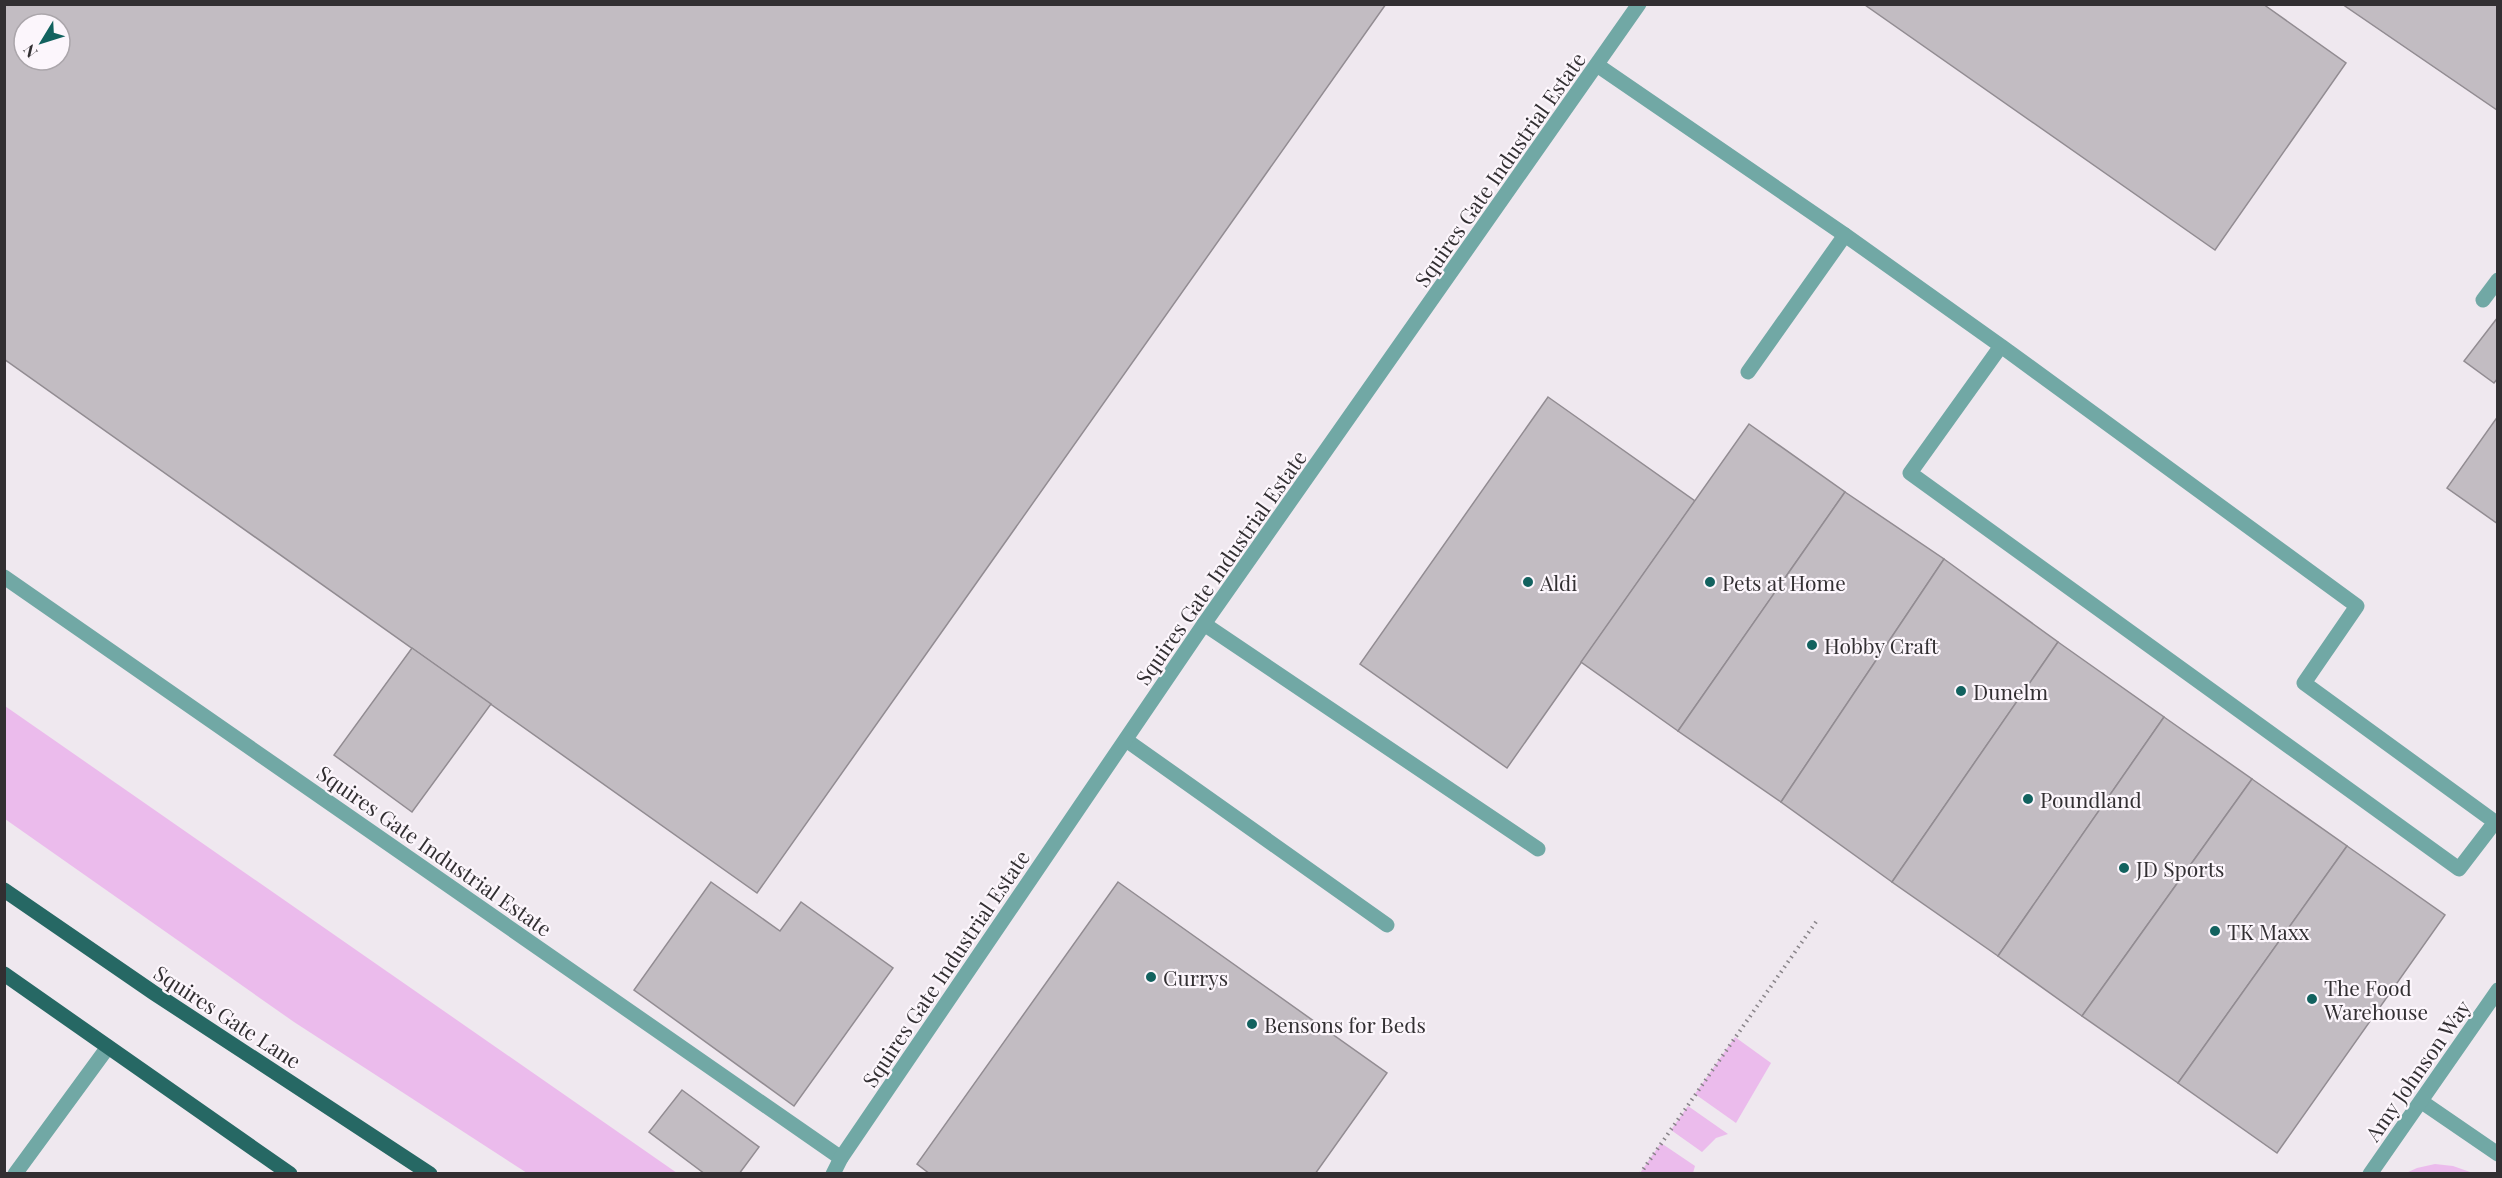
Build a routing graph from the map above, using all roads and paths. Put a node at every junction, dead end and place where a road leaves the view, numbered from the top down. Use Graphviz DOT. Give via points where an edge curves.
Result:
graph roads {
  1 [pos="1639,4"];
  2 [pos="1597,65"];
  3 [pos="1845,235"];
  4 [pos="2498,280"];
  5 [pos="2483,300"];
  6 [pos="2001,346"];
  7 [pos="1748,372"];
  8 [pos="4,577"];
  9 [pos="1204,624"];
  10 [pos="1126,740"];
  11 [pos="1538,849"];
  12 [pos="4,890"];
  13 [pos="1818,919"];
  14 [pos="1387,925"];
  15 [pos="4,974"];
  16 [pos="2498,990"];
  17 [pos="108,1047"];
  18 [pos="2422,1102"];
  19 [pos="2498,1154"];
  20 [pos="841,1158"];
  21 [pos="15,1173"];
  22 [pos="290,1173"];
  23 [pos="430,1173"];
  24 [pos="825,1173"];
  25 [pos="833,1173"];
  26 [pos="1640,1173"];
  27 [pos="2370,1173"];
  1 -- 2 [label="street, Squires Gate Industrial Estate"];
  2 -- 3 [label="street"];
  2 -- 9 [label="street, Squires Gate Industrial Estate"];
  3 -- 6 [label="street"];
  3 -- 7 [label="street"];
  4 -- 5 [label="street"];
  6 -- 6 [label="street" via="1910,473 2459,869 2495,822 2304,683 2357,606"];
  8 -- 20 [label="street, Squires Gate Industrial Estate"];
  9 -- 10 [label="street, Squires Gate Industrial Estate"];
  9 -- 11 [label="street"];
  10 -- 14 [label="street"];
  10 -- 20 [label="street, Squires Gate Industrial Estate"];
  12 -- 23 [label="main road, Squires Gate Lane"];
  13 -- 26 [label="path"];
  15 -- 17 [label="main road"];
  16 -- 18 [label="street, Amy Johnson Way"];
  17 -- 21 [label="street"];
  17 -- 22 [label="main road"];
  18 -- 19 [label="street"];
  18 -- 27 [label="street, Amy Johnson Way"];
  20 -- 24 [label="street"];
  20 -- 25 [label="street, Squires Gate Industrial Estate"];
}
